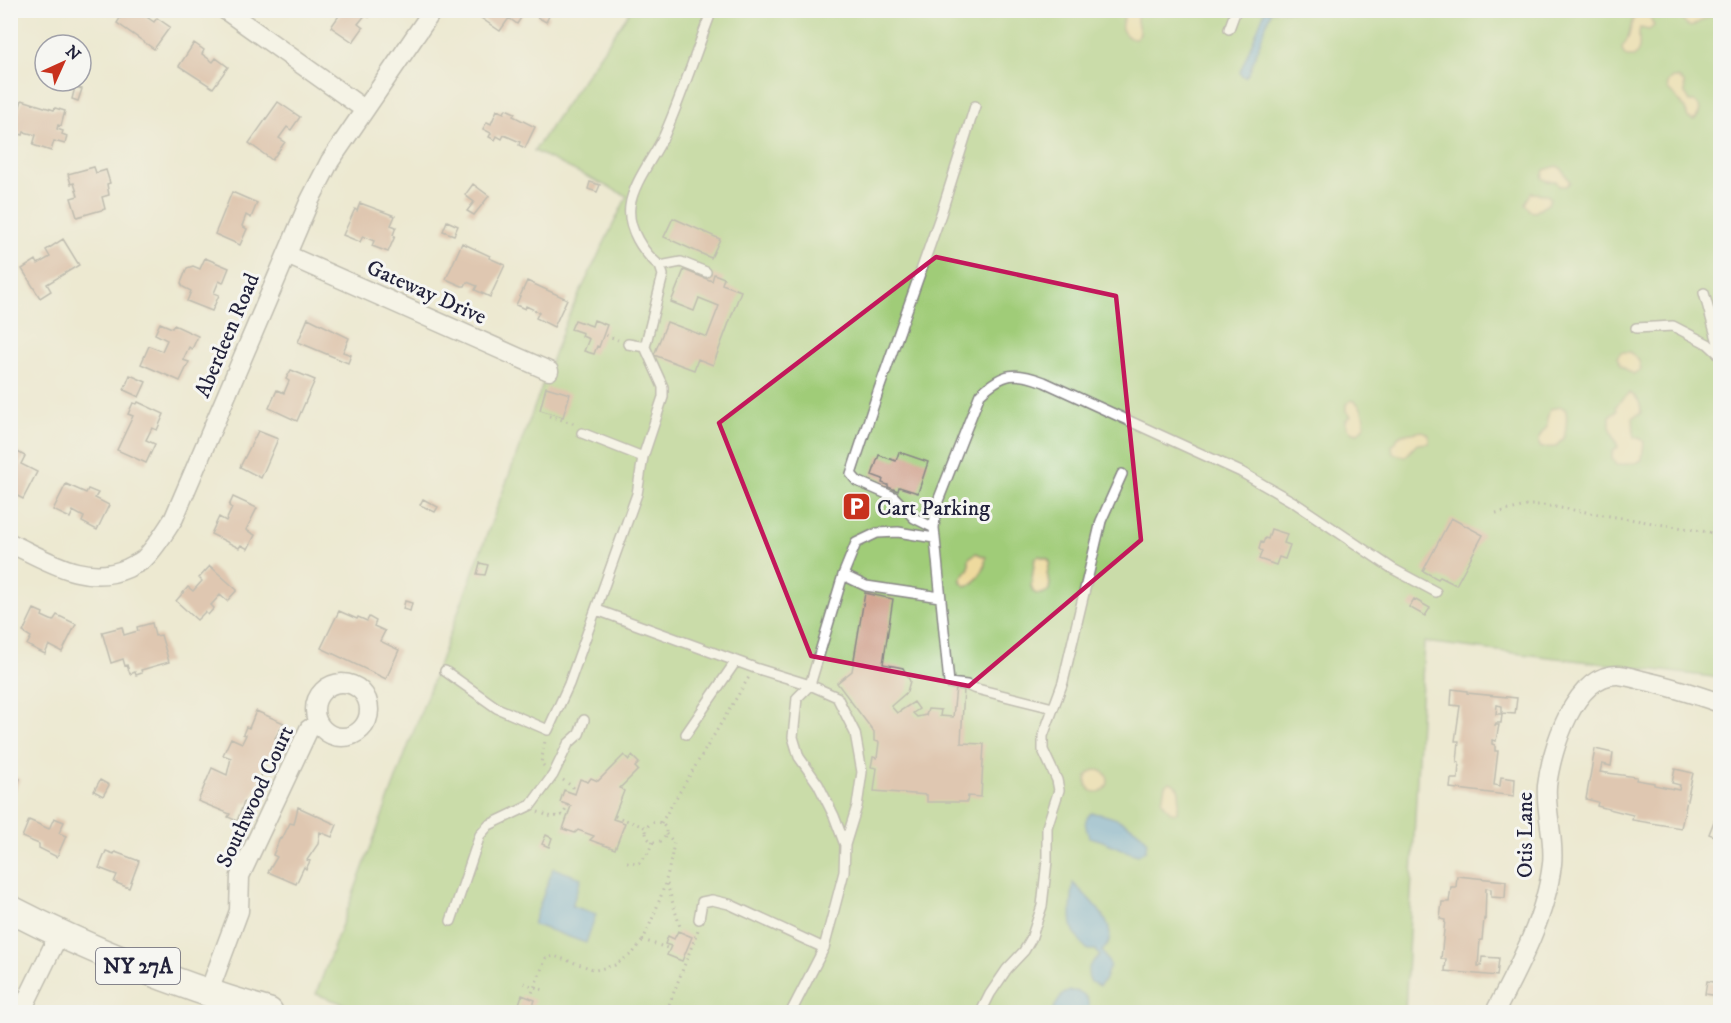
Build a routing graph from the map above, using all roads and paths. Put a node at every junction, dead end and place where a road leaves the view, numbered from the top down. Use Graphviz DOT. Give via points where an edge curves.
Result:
graph roads {
  1 [pos="225,10"];
  2 [pos="433,10"];
  3 [pos="712,10"];
  4 [pos="1236,10"];
  5 [pos="1229,29"];
  6 [pos="975,106"];
  7 [pos="364,109"];
  8 [pos="287,255"];
  9 [pos="660,266"];
  10 [pos="706,272"];
  11 [pos="1704,293"];
  12 [pos="1636,328"];
  13 [pos="628,344"];
  14 [pos="645,347"];
  15 [pos="1720,350"];
  16 [pos="1720,355"];
  17 [pos="549,371"];
  18 [pos="549,416"];
  19 [pos="582,433"];
  20 [pos="643,457"];
  21 [pos="1122,474"];
  22 [pos="1496,513"];
  23 [pos="934,533"];
  24 [pos="1720,534"];
  25 [pos="10,543"];
  26 [pos="843,575"];
  27 [pos="1436,592"];
  28 [pos="940,597"];
  29 [pos="597,610"];
  30 [pos="736,661"];
  31 [pos="755,668"];
  32 [pos="445,671"];
  33 [pos="810,685"];
  34 [pos="1720,703"];
  35 [pos="1053,708"];
  36 [pos="584,720"];
  37 [pos="319,724"];
  38 [pos="686,734"];
  39 [pos="531,805"];
  40 [pos="568,805"];
  41 [pos="615,816"];
  42 [pos="661,823"];
  43 [pos="647,828"];
  44 [pos="666,834"];
  45 [pos="653,842"];
  46 [pos="845,845"];
  47 [pos="627,862"];
  48 [pos="666,882"];
  49 [pos="10,909"];
  50 [pos="699,919"];
  51 [pos="451,921"];
  52 [pos="681,930"];
  53 [pos="58,934"];
  54 [pos="643,940"];
  55 [pos="667,948"];
  56 [pos="824,948"];
  57 [pos="524,983"];
  58 [pos="534,987"];
  59 [pos="543,990"];
  60 [pos="208,994"];
  61 [pos="530,998"];
  62 [pos="667,1011"];
  63 [pos="21,1012"];
  64 [pos="270,1012"];
  65 [pos="649,1012"];
  66 [pos="672,1012"];
  67 [pos="791,1012"];
  68 [pos="981,1012"];
  69 [pos="1495,1012"];
  1 -- 7 [label="street"];
  2 -- 7 [label="street, Aberdeen Road"];
  3 -- 9 [label="lane" via="664,137 641,176 630,207 633,232"];
  4 -- 5 [label="lane"];
  6 -- 23 [label="lane" via="851,474 857,481 894,497"];
  7 -- 8 [label="street, Aberdeen Road" via="330,161"];
  8 -- 17 [label="street, Gateway Drive"];
  8 -- 25 [label="street, Aberdeen Road" via="174,518 142,561 117,573 93,576 61,568"];
  9 -- 10 [label="lane" via="681,262"];
  9 -- 14 [label="lane" via="663,275"];
  11 -- 15 [label="lane"];
  12 -- 16 [label="lane" via="1673,326 1708,344"];
  13 -- 14 [label="lane"];
  14 -- 20 [label="lane" via="663,387 663,397"];
  18 -- 19 [label="path" via="576,424"];
  19 -- 20 [label="lane"];
  20 -- 29 [label="lane" via="637,494"];
  21 -- 35 [label="lane" via="1101,521 1063,682"];
  22 -- 24 [label="path" via="1543,505"];
  23 -- 26 [label="lane" via="877,533 856,543"];
  23 -- 27 [label="lane" via="936,506 980,394 993,382 1023,374 1241,472"];
  23 -- 28 [label="lane"];
  26 -- 28 [label="lane" via="866,586"];
  26 -- 33 [label="lane"];
  28 -- 35 [label="lane" via="949,683"];
  29 -- 30 [label="lane"];
  29 -- 32 [label="lane" via="549,730 497,708"];
  30 -- 31 [label="lane"];
  30 -- 38 [label="lane"];
  31 -- 33 [label="lane"];
  31 -- 42 [label="path"];
  33 -- 46 [label="lane" via="797,698 794,737 799,757 818,784"];
  33 -- 46 [label="lane" via="837,697 855,733 862,772"];
  34 -- 69 [label="street, Otis Lane" via="1677,688 1618,675 1602,679 1582,693 1570,711 1556,748 1547,786 1553,861 1545,905"];
  35 -- 68 [label="lane" via="1043,736 1043,750 1059,790 1047,827 1042,906 1031,939"];
  36 -- 39 [label="lane" via="554,775"];
  37 -- 60 [label="street, Southwood Court" via="309,729 240,876 239,911"];
  39 -- 40 [label="path" via="552,817 563,815"];
  39 -- 51 [label="lane" via="489,825 480,835"];
  41 -- 43 [label="path"];
  42 -- 43 [label="path" via="654,822"];
  42 -- 44 [label="path"];
  43 -- 45 [label="path" via="648,838"];
  44 -- 45 [label="path" via="660,842"];
  44 -- 48 [label="path" via="674,842"];
  45 -- 47 [label="path" via="639,863"];
  46 -- 56 [label="lane" via="844,872"];
  48 -- 52 [label="path"];
  48 -- 54 [label="path"];
  49 -- 53 [label="main road, NY 27A"];
  50 -- 56 [label="lane" via="702,902 712,900 729,904"];
  50 -- 62 [label="path" via="698,934"];
  53 -- 60 [label="main road, NY 27A"];
  53 -- 63 [label="street"];
  54 -- 55 [label="path"];
  54 -- 58 [label="path" via="633,953 615,965 596,970 554,956 546,958"];
  56 -- 67 [label="lane"];
  57 -- 58 [label="path"];
  58 -- 59 [label="path"];
  58 -- 61 [label="path"];
  60 -- 64 [label="main road, NY 27A"];
  62 -- 65 [label="path" via="658,1007"];
  62 -- 66 [label="path"];
}
